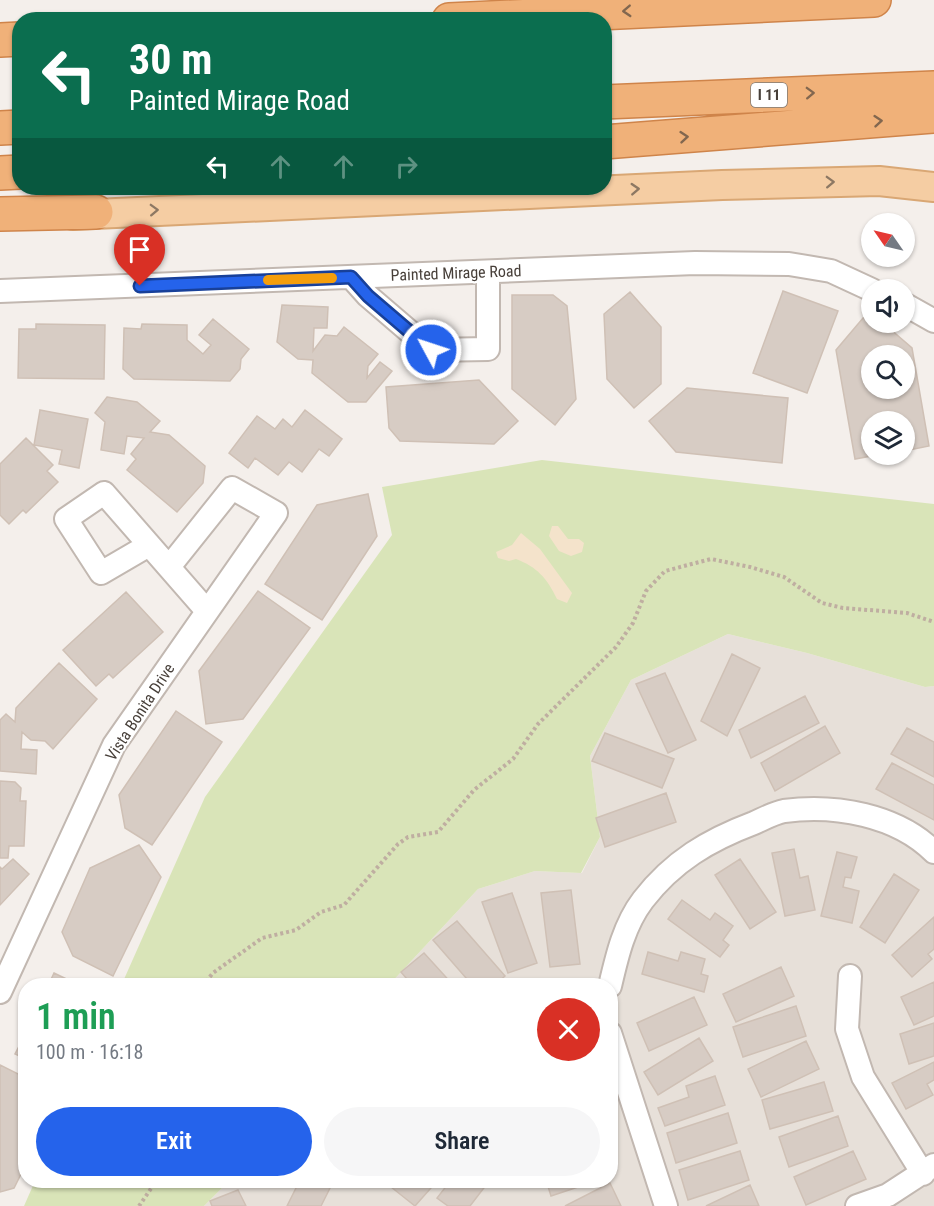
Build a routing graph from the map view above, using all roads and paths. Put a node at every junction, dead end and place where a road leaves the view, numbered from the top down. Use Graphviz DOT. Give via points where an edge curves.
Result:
graph roads {
  1 [pos="874,0"];
  2 [pos="612,12"];
  3 [pos="934,88"];
  4 [pos="612,102"];
  5 [pos="934,116"];
  6 [pos="612,141"];
  7 [pos="934,187"];
  8 [pos="612,190"];
  9 [pos="490,195"];
  10 [pos="96,212"];
  11 [pos="0,214"];
  12 [pos="0,223"];
  13 [pos="488,272"];
  14 [pos="351,277"];
  15 [pos="861,285"];
  16 [pos="0,291"];
  17 [pos="915,310"];
  18 [pos="934,321"];
  19 [pos="149,545"];
  20 [pos="169,567"];
  21 [pos="207,611"];
  22 [pos="934,622"];
  23 [pos="934,852"];
  24 [pos="850,976"];
  25 [pos="209,978"];
  26 [pos="612,978"];
  27 [pos="0,992"];
  28 [pos="618,1058"];
  29 [pos="929,1169"];
  30 [pos="151,1188"];
  31 [pos="139,1206"];
  32 [pos="666,1206"];
  33 [pos="857,1206"];
  1 -- 2 [label="highway, one-way"];
  4 -- 3 [label="highway, I 11, one-way"];
  6 -- 5 [label="highway, one-way"];
  8 -- 7 [label="main road, one-way" via="879,181"];
  10 -- 9 [label="main road, one-way"];
  10 -- 11 [label="highway"];
  10 -- 12 [label="main road"];
  13 -- 14 [label="street, Painted Mirage Road"];
  13 -- 14 [label="street" via="488,349 431,350"];
  13 -- 15 [label="street, Painted Mirage Road" via="695,263 789,264 831,271"];
  14 -- 16 [label="street, Painted Mirage Road"];
  17 -- 18 [label="street"];
  19 -- 20 [label="street"];
  20 -- 21 [label="street"];
  20 -- 21 [label="street, Vista Bonita Drive" via="232,489 276,513"];
  21 -- 27 [label="street, Vista Bonita Drive" via="114,745"];
  22 -- 25 [label="path" via="907,613 822,603 783,577 711,559 664,571 646,591 633,623 616,647 538,724 513,759 474,790 438,832 408,837 344,904 321,912 296,930 262,938"];
  23 -- 26 [label="street" via="891,822 852,811 783,811 713,839 663,876 641,902 620,943"];
  24 -- 29 [label="street" via="847,1029 863,1077"];
  28 -- 32 [label="street"];
  29 -- 33 [label="street" via="888,1195"];
  30 -- 31 [label="path"];
}
